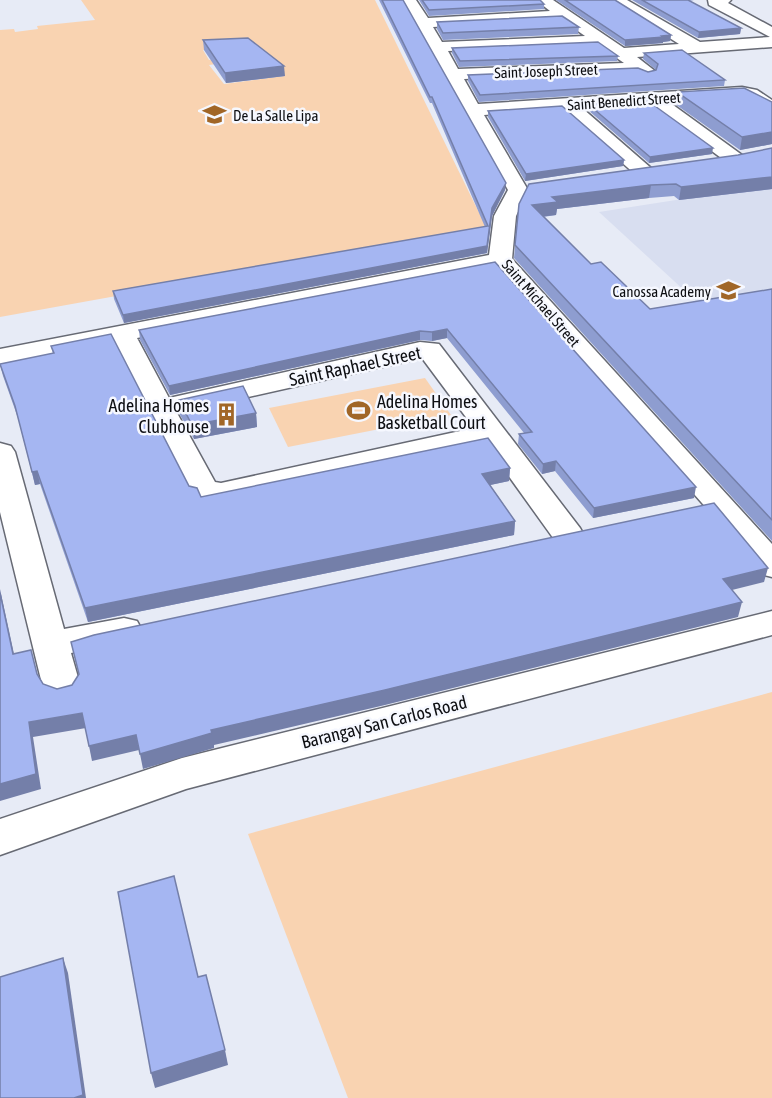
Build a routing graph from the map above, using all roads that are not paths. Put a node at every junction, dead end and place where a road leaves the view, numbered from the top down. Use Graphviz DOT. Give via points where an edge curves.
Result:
graph roads {
  1 [pos="410,0"];
  2 [pos="543,0"];
  3 [pos="617,0"];
  4 [pos="724,0"];
  5 [pos="565,15"];
  6 [pos="423,22"];
  7 [pos="772,33"];
  8 [pos="602,40"];
  9 [pos="772,42"];
  10 [pos="439,47"];
  11 [pos="696,47"];
  12 [pos="621,53"];
  13 [pos="641,67"];
  14 [pos="452,74"];
  15 [pos="685,97"];
  16 [pos="654,100"];
  17 [pos="568,105"];
  18 [pos="772,108"];
  19 [pos="471,110"];
  20 [pos="712,162"];
  21 [pos="667,169"];
  22 [pos="644,172"];
  23 [pos="621,176"];
  24 [pos="501,260"];
  25 [pos="122,334"];
  26 [pos="0,357"];
  27 [pos="160,408"];
  28 [pos="492,433"];
  29 [pos="0,452"];
  30 [pos="720,504"];
  31 [pos="685,511"];
  32 [pos="603,528"];
  33 [pos="568,535"];
  34 [pos="534,542"];
  35 [pos="772,566"];
  36 [pos="153,623"];
  37 [pos="772,623"];
  38 [pos="50,645"];
  39 [pos="62,688"];
  40 [pos="0,837"];
  1 -- 6 [label="street, Saint Michael Street"];
  2 -- 5 [label="street"];
  3 -- 11 [label="street"];
  4 -- 7 [label="street" via="714,3"];
  5 -- 6 [label="street"];
  5 -- 8 [label="street"];
  6 -- 10 [label="street, Saint Michael Street"];
  8 -- 10 [label="street"];
  8 -- 12 [label="street"];
  9 -- 11 [label="street"];
  10 -- 14 [label="street, Saint Michael Street"];
  11 -- 12 [label="street"];
  12 -- 13 [label="street"];
  13 -- 14 [label="street, Saint Joseph Street"];
  13 -- 15 [label="street"];
  14 -- 19 [label="street, Saint Michael Street"];
  15 -- 16 [label="street, Saint Benedict Street"];
  15 -- 18 [label="street, Saint Benedict Street" via="747,93"];
  16 -- 17 [label="street, Saint Benedict Street"];
  16 -- 20 [label="street" via="744,157"];
  17 -- 19 [label="street, Saint Benedict Street"];
  17 -- 22 [label="street"];
  19 -- 24 [label="street, Saint Michael Street" via="530,189 505,216"];
  21 -- 22 [label="street"];
  22 -- 23 [label="street"];
  24 -- 25 [label="street"];
  24 -- 30 [label="street, Saint Michael Street"];
  25 -- 26 [label="street"];
  25 -- 27 [label="street"];
  27 -- 28 [label="street, Saint Raphael Street" via="426,350"];
  27 -- 28 [label="street" via="204,491 211,493"];
  28 -- 33 [label="street, Saint Raphael Street"];
  29 -- 38 [label="street"];
  30 -- 31 [label="street"];
  30 -- 35 [label="street, Saint Michael Street"];
  32 -- 33 [label="street"];
  33 -- 34 [label="street"];
  36 -- 38 [label="street"];
  37 -- 40 [label="street, Barangay San Carlos Road" via="182,774"];
  38 -- 39 [label="street"];
}
